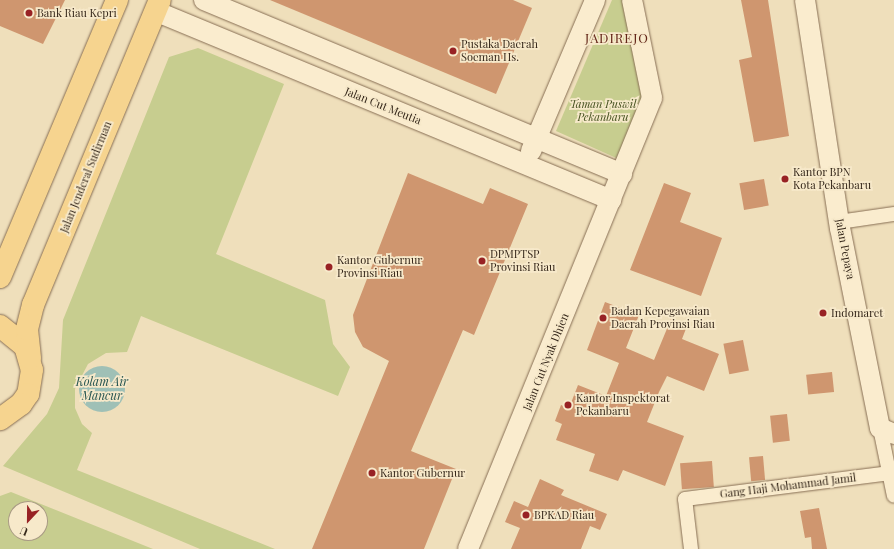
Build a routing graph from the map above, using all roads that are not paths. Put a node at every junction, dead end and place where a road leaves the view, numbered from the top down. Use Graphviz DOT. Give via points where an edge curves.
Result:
graph roads {
  1 [pos="117,0"];
  2 [pos="204,0"];
  3 [pos="595,0"];
  4 [pos="632,0"];
  5 [pos="805,0"];
  6 [pos="157,6"];
  7 [pos="537,138"];
  8 [pos="526,165"];
  9 [pos="622,174"];
  10 [pos="611,200"];
  11 [pos="894,214"];
  12 [pos="839,222"];
  13 [pos="0,277"];
  14 [pos="0,326"];
  15 [pos="30,358"];
  16 [pos="4,417"];
  17 [pos="887,431"];
  18 [pos="890,473"];
  19 [pos="894,496"];
  20 [pos="468,549"];
  21 [pos="691,549"];
  1 -- 13 [label="main road"];
  2 -- 7 [label="street"];
  3 -- 7 [label="street"];
  4 -- 9 [label="street, Jalan Cut Nyak Dhien" via="652,98"];
  5 -- 12 [label="street, Jalan Pepaya"];
  6 -- 8 [label="street, Jalan Cut Meutia"];
  6 -- 15 [label="main road, Jalan Jenderal Sudirman" via="33,306 27,329"];
  7 -- 8 [label="street"];
  7 -- 9 [label="street"];
  8 -- 10 [label="street, Jalan Cut Meutia"];
  9 -- 10 [label="street, Jalan Cut Nyak Dhien"];
  10 -- 20 [label="street, Jalan Cut Nyak Dhien"];
  11 -- 12 [label="street"];
  12 -- 17 [label="street, Jalan Pepaya"];
  14 -- 15 [label="main road" via="14,334"];
  15 -- 16 [label="main road, Jalan Jenderal Sudirman" via="32,376 28,394"];
  17 -- 18 [label="street, Jalan Pepaya"];
  18 -- 19 [label="street, Jalan Pepaya"];
  18 -- 21 [label="street, Gang Haji Mohammad Jamil" via="685,499"];
}
